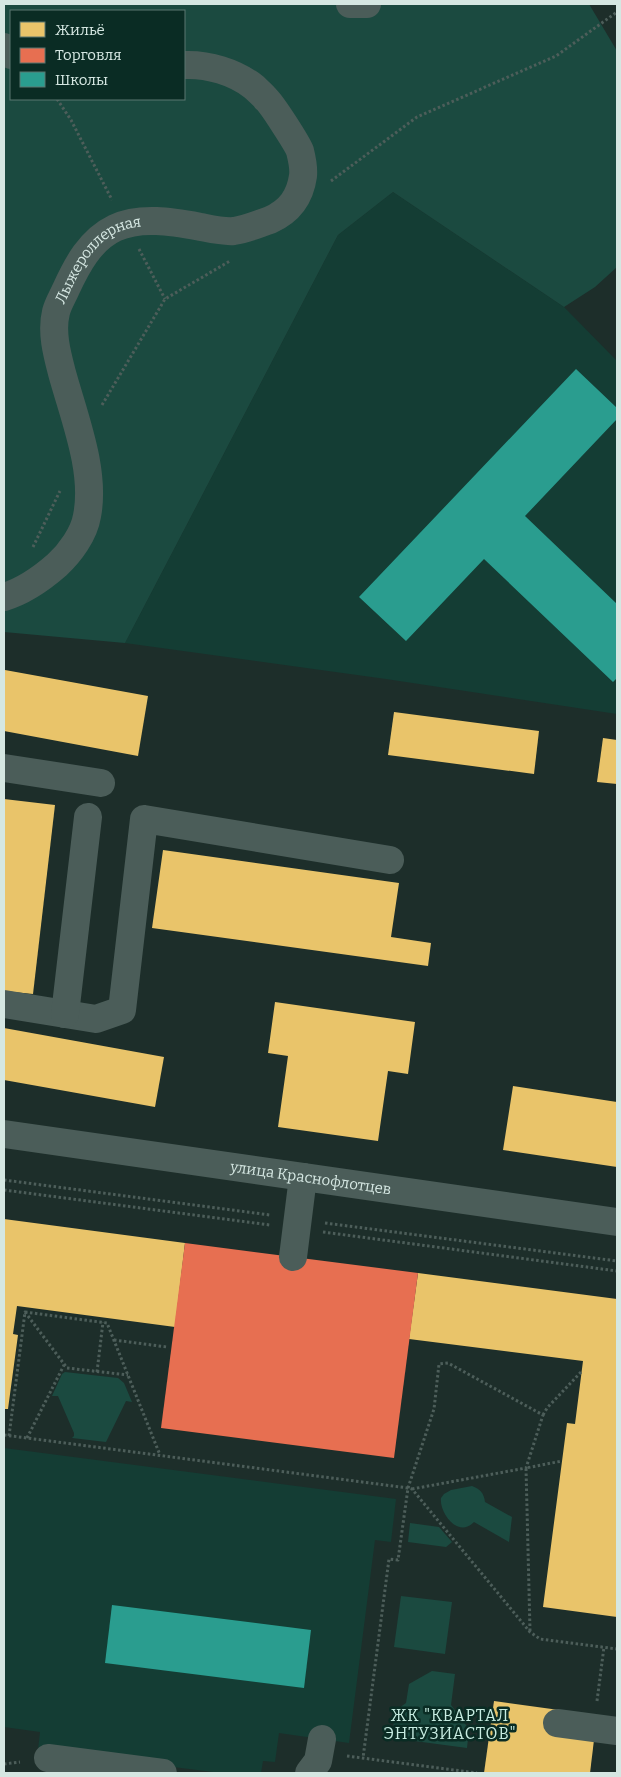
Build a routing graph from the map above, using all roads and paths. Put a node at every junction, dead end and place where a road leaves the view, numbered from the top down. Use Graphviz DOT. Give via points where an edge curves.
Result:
graph roads {
  1 [pos="350,4"];
  2 [pos="367,4"];
  3 [pos="617,12"];
  4 [pos="185,65"];
  5 [pos="327,185"];
  6 [pos="237,257"];
  7 [pos="82,445"];
  8 [pos="62,487"];
  9 [pos="30,555"];
  10 [pos="4,597"];
  11 [pos="4,768"];
  12 [pos="101,783"];
  13 [pos="88,816"];
  14 [pos="390,860"];
  15 [pos="4,1004"];
  16 [pos="65,1014"];
  17 [pos="4,1134"];
  18 [pos="303,1177"];
  19 [pos="617,1222"];
  20 [pos="293,1256"];
  21 [pos="25,1312"];
  22 [pos="103,1322"];
  23 [pos="114,1340"];
  24 [pos="167,1348"];
  25 [pos="64,1365"];
  26 [pos="582,1371"];
  27 [pos="97,1372"];
  28 [pos="128,1376"];
  29 [pos="543,1416"];
  30 [pos="4,1435"];
  31 [pos="9,1436"];
  32 [pos="27,1438"];
  33 [pos="160,1456"];
  34 [pos="562,1461"];
  35 [pos="526,1468"];
  36 [pos="408,1488"];
  37 [pos="412,1489"];
  38 [pos="530,1632"];
  39 [pos="604,1647"];
  40 [pos="617,1649"];
  41 [pos="557,1723"];
  42 [pos="605,1730"];
  43 [pos="317,1755"];
  44 [pos="48,1758"];
  45 [pos="362,1758"];
  46 [pos="99,1769"];
  47 [pos="163,1773"];
  48 [pos="477,1773"];
  1 -- 2 [label="street"];
  3 -- 5 [label="path" via="556,56 417,117"];
  4 -- 7 [label="street, Лыжероллерная" via="199,65 235,76 252,85 267,99 300,149 304,172 301,188 292,205 279,216 254,226 233,231 170,222 141,222 116,228 98,239 83,257 56,312 54,332"];
  6 -- 7 [label="path" via="165,299 105,397"];
  7 -- 10 [label="street, Лыжероллерная" via="90,491 87,518 77,541 49,572 30,586"];
  8 -- 9 [label="path"];
  11 -- 12 [label="street"];
  13 -- 16 [label="street"];
  14 -- 16 [label="street" via="144,819 122,1010 96,1019"];
  15 -- 16 [label="street"];
  17 -- 18 [label="street, улица Краснофлотцев"];
  18 -- 19 [label="street, улица Краснофлотцев"];
  18 -- 20 [label="street"];
  21 -- 22 [label="path"];
  21 -- 25 [label="path"];
  21 -- 31 [label="path"];
  22 -- 23 [label="path" via="107,1323"];
  22 -- 27 [label="path"];
  23 -- 24 [label="path"];
  23 -- 28 [label="path"];
  25 -- 27 [label="path"];
  25 -- 32 [label="path"];
  26 -- 29 [label="path"];
  27 -- 28 [label="path"];
  28 -- 33 [label="path"];
  29 -- 35 [label="path"];
  29 -- 36 [label="path" via="448,1363 440,1364 434,1409"];
  30 -- 31 [label="path"];
  31 -- 32 [label="path"];
  32 -- 33 [label="path"];
  33 -- 36 [label="path"];
  34 -- 35 [label="path"];
  35 -- 37 [label="path"];
  35 -- 38 [label="path"];
  36 -- 37 [label="path"];
  36 -- 45 [label="path" via="398,1560 388,1559"];
  37 -- 38 [label="path"];
  38 -- 39 [label="path" via="540,1639"];
  39 -- 40 [label="path"];
  39 -- 42 [label="path"];
  41 -- 42 [label="street"];
  43 -- 45 [label="path"];
  44 -- 46 [label="street"];
  45 -- 48 [label="path"];
  46 -- 47 [label="street"];
}
